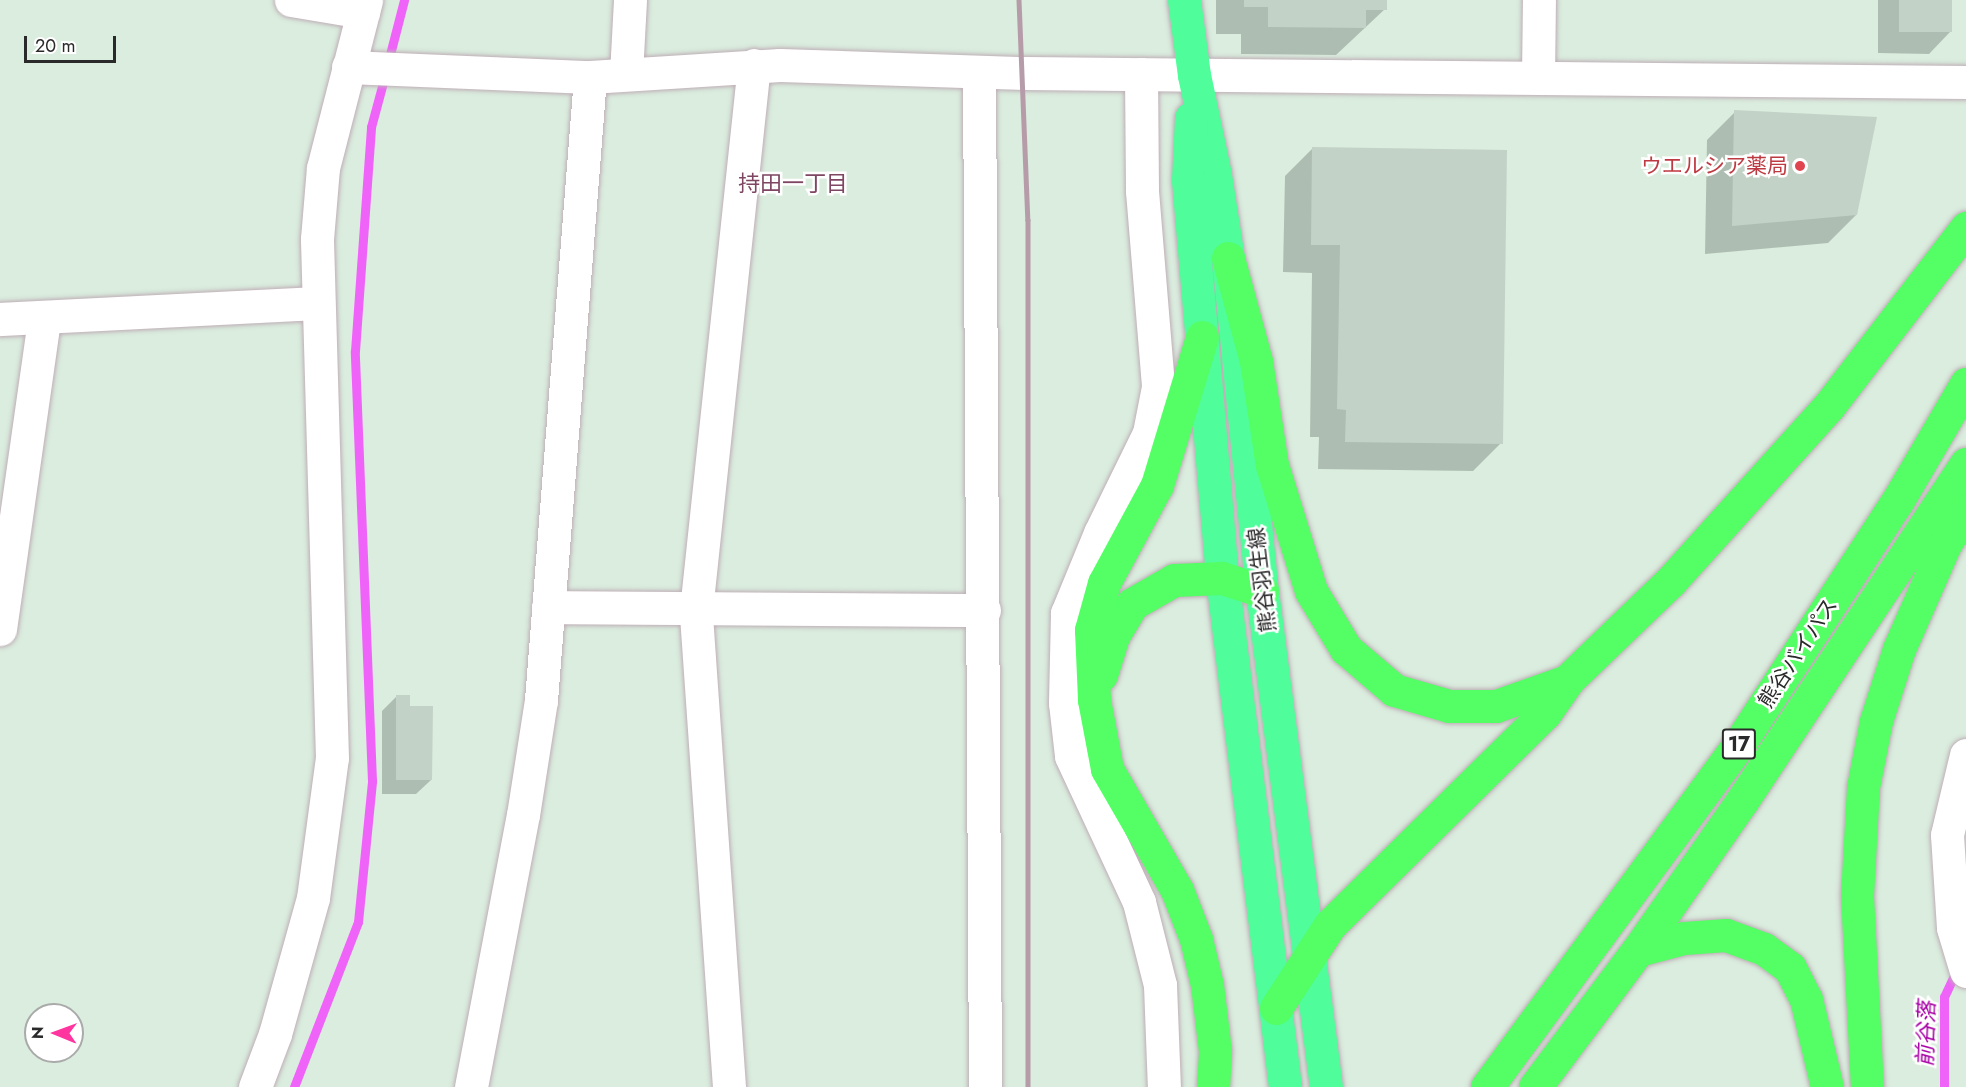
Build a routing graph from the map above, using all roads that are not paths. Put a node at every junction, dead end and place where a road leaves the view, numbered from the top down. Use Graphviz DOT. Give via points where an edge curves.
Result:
graph roads {
  1 [pos="291,0"];
  2 [pos="630,0"];
  3 [pos="1184,0"];
  4 [pos="1539,0"];
  5 [pos="364,6"];
  6 [pos="754,65"];
  7 [pos="365,67"];
  8 [pos="979,72"];
  9 [pos="626,74"];
  10 [pos="1141,74"];
  11 [pos="1194,75"];
  12 [pos="590,77"];
  13 [pos="1539,78"];
  14 [pos="1966,82"];
  15 [pos="1966,228"];
  16 [pos="1227,258"];
  17 [pos="316,303"];
  18 [pos="0,319"];
  19 [pos="44,320"];
  20 [pos="1202,337"];
  21 [pos="1966,384"];
  22 [pos="1966,464"];
  23 [pos="1966,510"];
  24 [pos="1222,578"];
  25 [pos="1262,591"];
  26 [pos="548,607"];
  27 [pos="696,609"];
  28 [pos="984,610"];
  29 [pos="0,629"];
  30 [pos="1567,681"];
  31 [pos="1094,700"];
  32 [pos="1966,755"];
  33 [pos="1638,950"];
  34 [pos="1311,960"];
  35 [pos="1966,971"];
  36 [pos="1276,1008"];
  37 [pos="255,1087"];
  38 [pos="471,1087"];
  39 [pos="729,1087"];
  40 [pos="985,1087"];
  41 [pos="1164,1087"];
  42 [pos="1213,1087"];
  43 [pos="1285,1087"];
  44 [pos="1326,1087"];
  45 [pos="1487,1087"];
  46 [pos="1535,1087"];
  47 [pos="1827,1087"];
  48 [pos="1867,1087"];
  1 -- 5 [label="street"];
  2 -- 9 [label="street"];
  3 -- 11 [label="main road, 熊谷羽生線"];
  4 -- 13 [label="street"];
  5 -- 7 [label="street"];
  6 -- 8 [label="street"];
  6 -- 9 [label="street"];
  6 -- 27 [label="street"];
  7 -- 12 [label="street"];
  7 -- 17 [label="street" via="323,168"];
  8 -- 10 [label="street"];
  8 -- 28 [label="street"];
  9 -- 12 [label="street"];
  10 -- 11 [label="street"];
  10 -- 41 [label="street" via="1142,191 1158,387 1149,433 1100,533 1067,613 1065,703 1071,756 1139,902 1160,985"];
  11 -- 13 [label="street"];
  11 -- 16 [label="main road, 熊谷羽生線"];
  11 -- 20 [label="main road, 熊谷羽生線" via="1188,180"];
  12 -- 26 [label="street"];
  13 -- 14 [label="street"];
  15 -- 30 [label="highway" via="1829,406 1670,582"];
  16 -- 25 [label="main road, 熊谷羽生線"];
  16 -- 30 [label="highway" via="1256,361 1279,488 1311,591 1346,649 1394,690 1449,706 1496,706"];
  17 -- 19 [label="street"];
  17 -- 37 [label="street" via="332,758 313,897 275,1034"];
  18 -- 19 [label="street"];
  19 -- 29 [label="street"];
  20 -- 24 [label="main road, 熊谷羽生線"];
  20 -- 31 [label="highway" via="1157,485 1104,583 1091,630"];
  21 -- 45 [label="highway, 熊谷バイパス / 17" via="1898,502 1737,747"];
  22 -- 33 [label="highway, 熊谷バイパス / 17" via="1916,544"];
  23 -- 48 [label="highway" via="1944,544 1899,649 1876,721 1863,787 1857,895"];
  24 -- 25 [label="highway"];
  24 -- 31 [label="highway" via="1174,580 1132,603 1113,636"];
  24 -- 36 [label="main road, 熊谷羽生線"];
  25 -- 34 [label="main road, 熊谷羽生線"];
  26 -- 27 [label="street"];
  26 -- 38 [label="street" via="541,700 523,814"];
  27 -- 28 [label="street"];
  27 -- 39 [label="street"];
  28 -- 40 [label="street"];
  30 -- 34 [label="highway" via="1545,713 1330,925"];
  31 -- 42 [label="highway" via="1107,769 1177,890 1196,939 1214,1040"];
  32 -- 35 [label="street" via="1947,835 1953,928"];
  33 -- 46 [label="highway, 熊谷バイパス / 17"];
  33 -- 47 [label="highway" via="1684,938 1725,935 1764,949 1790,968 1806,999"];
  34 -- 36 [label="highway"];
  34 -- 44 [label="main road, 熊谷羽生線"];
  36 -- 43 [label="main road, 熊谷羽生線"];
}
